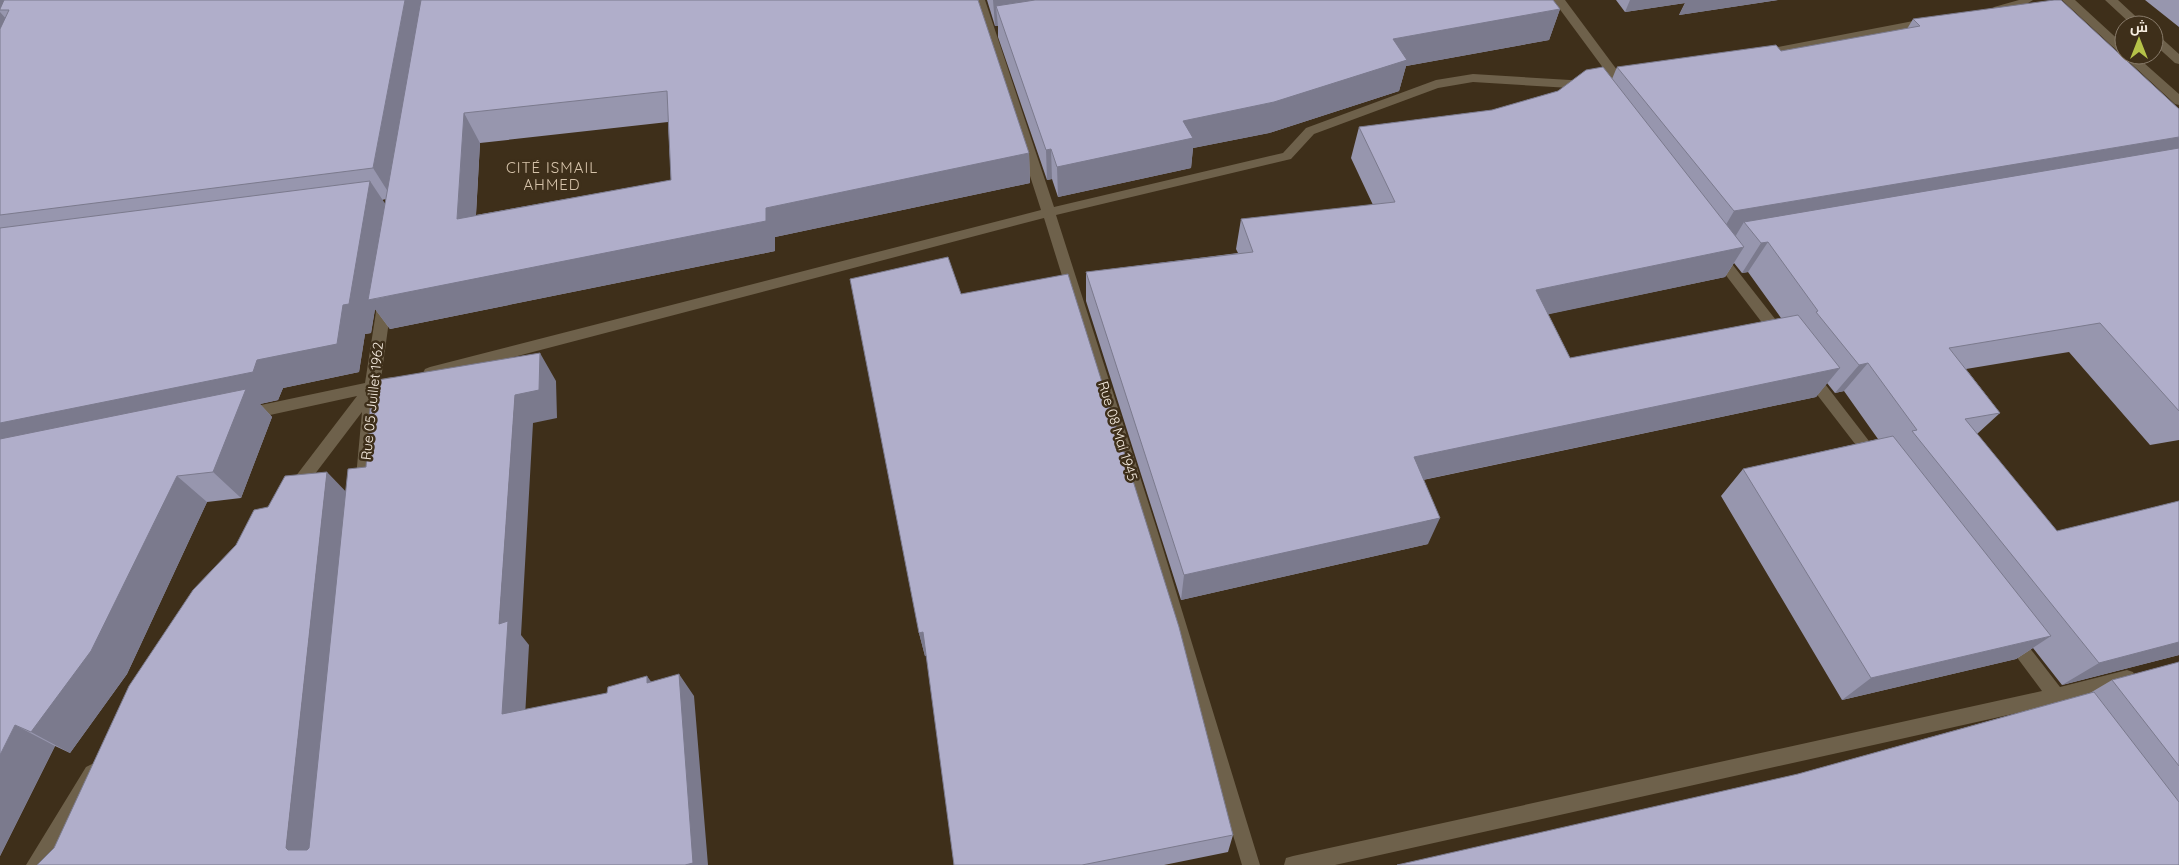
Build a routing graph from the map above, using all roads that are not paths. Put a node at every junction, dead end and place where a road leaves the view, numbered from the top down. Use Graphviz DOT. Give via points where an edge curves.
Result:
graph roads {
  1 [pos="979,0"];
  2 [pos="1559,0"];
  3 [pos="2027,0"];
  4 [pos="2068,0"];
  5 [pos="2111,0"];
  6 [pos="1987,11"];
  7 [pos="2128,15"];
  8 [pos="1939,20"];
  9 [pos="2114,42"];
  10 [pos="2164,47"];
  11 [pos="1745,57"];
  12 [pos="2179,60"];
  13 [pos="2139,65"];
  14 [pos="2179,101"];
  15 [pos="1050,212"];
  16 [pos="1731,244"];
  17 [pos="388,282"];
  18 [pos="1791,350"];
  19 [pos="1803,366"];
  20 [pos="420,375"];
  21 [pos="401,380"];
  22 [pos="372,388"];
  23 [pos="235,416"];
  24 [pos="1881,468"];
  25 [pos="282,506"];
  26 [pos="361,507"];
  27 [pos="2002,625"];
  28 [pos="2142,674"];
  29 [pos="2057,696"];
  30 [pos="2080,727"];
  31 [pos="103,755"];
  32 [pos="35,865"];
  33 [pos="1251,865"];
  34 [pos="1293,865"];
  1 -- 15 [label="street, Rue 08 Mai 1945" via="994,31"];
  2 -- 15 [label="street" via="1624,80 1595,92 1473,78 1436,84 1310,131 1287,156"];
  3 -- 6 [label="street" via="2016,6"];
  4 -- 9 [label="street"];
  5 -- 7 [label="street"];
  8 -- 11 [label="street"];
  10 -- 12 [label="street"];
  13 -- 14 [label="street"];
  15 -- 20 [label="street"];
  15 -- 33 [label="street, Rue 08 Mai 1945"];
  16 -- 18 [label="street" via="1709,244"];
  17 -- 22 [label="street, Rue 05 Juillet 1962"];
  19 -- 24 [label="street"];
  21 -- 22 [label="street"];
  22 -- 23 [label="street"];
  22 -- 25 [label="street"];
  22 -- 26 [label="street, Rue 05 Juillet 1962"];
  27 -- 29 [label="street"];
  28 -- 29 [label="street"];
  29 -- 30 [label="street"];
  29 -- 34 [label="street"];
  31 -- 32 [label="street"];
}
